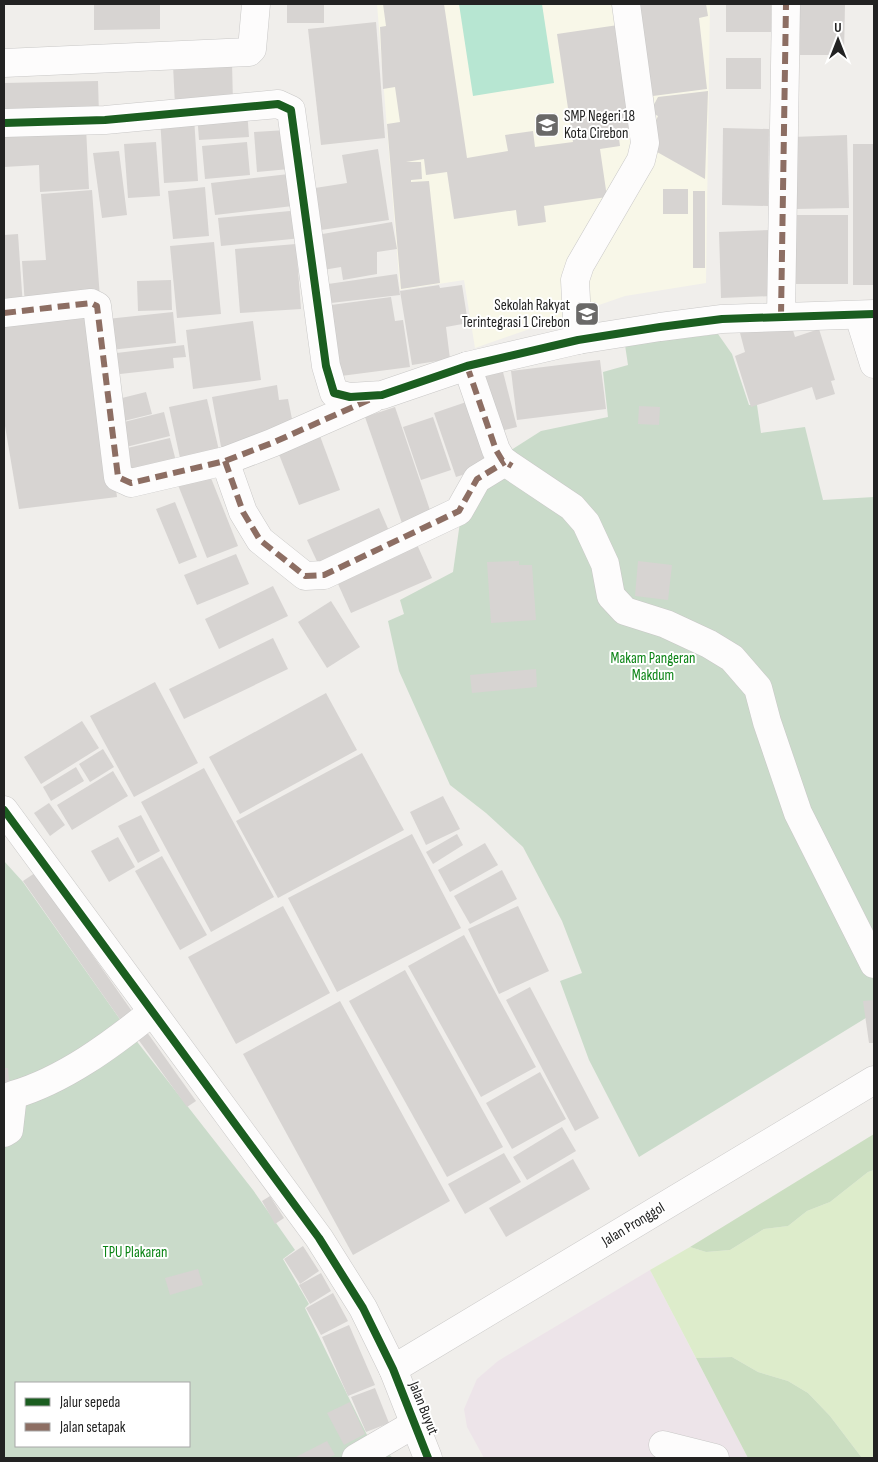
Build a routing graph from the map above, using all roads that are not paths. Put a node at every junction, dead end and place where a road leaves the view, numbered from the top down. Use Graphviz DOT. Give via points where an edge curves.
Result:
graph roads {
  1 [pos="256,4"];
  2 [pos="626,4"];
  3 [pos="786,4"];
  4 [pos="4,62"];
  5 [pos="4,123"];
  6 [pos="4,313"];
  7 [pos="867,315"];
  8 [pos="780,316"];
  9 [pos="578,340"];
  10 [pos="874,364"];
  11 [pos="467,366"];
  12 [pos="382,395"];
  13 [pos="225,461"];
  14 [pos="508,464"];
  15 [pos="4,810"];
  16 [pos="874,964"];
  17 [pos="152,1012"];
  18 [pos="874,1080"];
  19 [pos="4,1133"];
  20 [pos="393,1369"];
  21 [pos="416,1423"];
  22 [pos="663,1445"];
  23 [pos="356,1458"];
  24 [pos="428,1458"];
  25 [pos="715,1458"];
  1 -- 4 [label="street" via="252,49 248,52"];
  2 -- 9 [label="street" via="645,143 641,160 580,265 575,280"];
  3 -- 8 [label="street"];
  5 -- 12 [label="street" via="105,120 278,104 291,110 326,366 334,393 350,397"];
  6 -- 13 [label="street" via="91,303 98,306 118,477 131,483"];
  7 -- 8 [label="street"];
  7 -- 10 [label="street"];
  8 -- 9 [label="street" via="722,319"];
  9 -- 11 [label="street"];
  11 -- 12 [label="street"];
  11 -- 14 [label="street" via="496,450"];
  12 -- 13 [label="street" via="272,444"];
  13 -- 14 [label="street" via="243,512 260,540 305,576 324,575 458,511 477,479"];
  14 -- 16 [label="street" via="572,507 586,523 605,564 611,596 625,611 666,624 709,644 732,658 758,688 766,722 798,813"];
  15 -- 17 [label="street, Jalan Buyut"];
  17 -- 19 [label="street" via="114,1042 36,1088 13,1095 9,1130"];
  17 -- 20 [label="street, Jalan Buyut" via="318,1238 363,1308"];
  18 -- 20 [label="street, Jalan Pronggol"];
  20 -- 21 [label="street, Jalan Buyut"];
  21 -- 23 [label="street"];
  21 -- 24 [label="street, Jalan Buyut"];
  22 -- 25 [label="street"];
}
